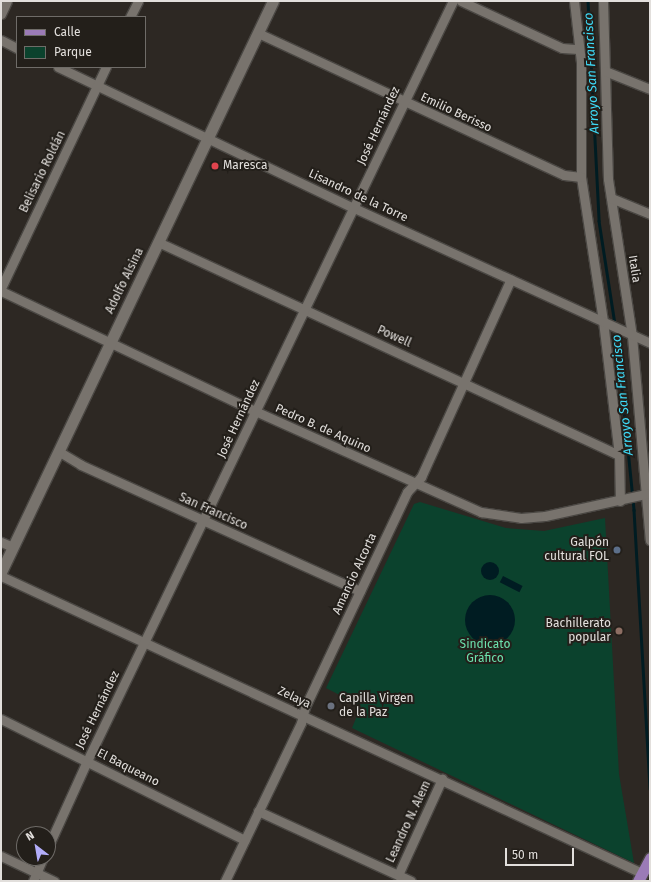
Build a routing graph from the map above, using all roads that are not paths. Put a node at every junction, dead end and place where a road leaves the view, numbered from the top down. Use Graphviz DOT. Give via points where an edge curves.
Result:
graph roads {
  1 [pos="7,1"];
  2 [pos="138,1"];
  3 [pos="273,1"];
  4 [pos="453,1"];
  5 [pos="461,1"];
  6 [pos="574,1"];
  7 [pos="603,1"];
  8 [pos="1,14"];
  9 [pos="130,16"];
  10 [pos="258,32"];
  11 [pos="1,40"];
  12 [pos="16,48"];
  13 [pos="578,49"];
  14 [pos="60,68"];
  15 [pos="106,68"];
  16 [pos="605,71"];
  17 [pos="98,86"];
  18 [pos="650,89"];
  19 [pos="404,102"];
  20 [pos="207,138"];
  21 [pos="581,177"];
  22 [pos="611,198"];
  23 [pos="354,208"];
  24 [pos="650,214"];
  25 [pos="158,242"];
  26 [pos="511,279"];
  27 [pos="1,288"];
  28 [pos="1,292"];
  29 [pos="304,309"];
  30 [pos="606,323"];
  31 [pos="628,334"];
  32 [pos="109,343"];
  33 [pos="650,343"];
  34 [pos="464,382"];
  35 [pos="255,411"];
  36 [pos="58,451"];
  37 [pos="619,455"];
  38 [pos="415,484"];
  39 [pos="646,494"];
  40 [pos="623,500"];
  41 [pos="204,521"];
  42 [pos="650,540"];
  43 [pos="1,542"];
  44 [pos="13,547"];
  45 [pos="1,572"];
  46 [pos="1,576"];
  47 [pos="360,591"];
  48 [pos="145,642"];
  49 [pos="303,715"];
  50 [pos="1,719"];
  51 [pos="87,761"];
  52 [pos="442,779"];
  53 [pos="258,811"];
  54 [pos="56,829"];
  55 [pos="245,840"];
  56 [pos="1,856"];
  57 [pos="650,858"];
  58 [pos="39,866"];
  59 [pos="398,875"];
  60 [pos="34,877"];
  61 [pos="640,877"];
  62 [pos="54,881"];
  63 [pos="225,881"];
  64 [pos="411,881"];
  1 -- 8 [label="street"];
  2 -- 9 [label="street"];
  3 -- 10 [label="street, Adolfo Alsina"];
  4 -- 19 [label="street, José Hernández"];
  5 -- 13 [label="street" via="562,48"];
  6 -- 13 [label="street"];
  7 -- 16 [label="street, Italia"];
  10 -- 19 [label="street, Emilio Berisso"];
  10 -- 20 [label="street, Adolfo Alsina"];
  11 -- 12 [label="street"];
  13 -- 21 [label="street" via="581,62"];
  14 -- 17 [label="street, Lisandro de la Torre"];
  15 -- 17 [label="street, Belisario Roldán"];
  16 -- 18 [label="street"];
  16 -- 22 [label="street, Italia"];
  17 -- 20 [label="street, Lisandro de la Torre"];
  17 -- 27 [label="street, Belisario Roldán"];
  19 -- 21 [label="street, Emilio Berisso" via="564,176"];
  19 -- 23 [label="street, José Hernández"];
  20 -- 23 [label="street, Lisandro de la Torre"];
  20 -- 25 [label="street, Adolfo Alsina"];
  21 -- 30 [label="street"];
  22 -- 24 [label="street"];
  22 -- 31 [label="street, Italia"];
  23 -- 26 [label="street, Lisandro de la Torre"];
  23 -- 29 [label="street, José Hernández"];
  25 -- 29 [label="street, Powell"];
  25 -- 32 [label="street, Adolfo Alsina"];
  26 -- 30 [label="street, Lisandro de la Torre"];
  26 -- 34 [label="street, Amancio Alcorta"];
  28 -- 32 [label="street, Pedro B. de Aquino"];
  29 -- 34 [label="street, Powell"];
  29 -- 35 [label="street, José Hernández"];
  30 -- 31 [label="street, Lisandro de la Torre"];
  30 -- 37 [label="street"];
  31 -- 33 [label="street, Lisandro de la Torre"];
  31 -- 39 [label="street, Italia"];
  32 -- 35 [label="street, Pedro B. de Aquino"];
  32 -- 36 [label="street, Adolfo Alsina"];
  34 -- 37 [label="street, Powell"];
  34 -- 38 [label="street, Amancio Alcorta" via="421,477"];
  35 -- 38 [label="street, Pedro B. de Aquino"];
  35 -- 41 [label="street, José Hernández"];
  36 -- 41 [label="street, San Francisco"];
  36 -- 44 [label="street, Adolfo Alsina"];
  37 -- 40 [label="street"];
  38 -- 40 [label="street, Pedro B. de Aquino" via="475,510 521,518 570,512"];
  38 -- 47 [label="street, Amancio Alcorta" via="407,492"];
  39 -- 40 [label="street, Pedro B. de Aquino"];
  39 -- 42 [label="street, Italia"];
  41 -- 47 [label="street, San Francisco"];
  41 -- 48 [label="street, José Hernández"];
  43 -- 44 [label="street"];
  44 -- 45 [label="street, Adolfo Alsina"];
  46 -- 48 [label="street, Zelaya"];
  47 -- 49 [label="street, Amancio Alcorta"];
  48 -- 49 [label="street, Zelaya"];
  48 -- 51 [label="street, José Hernández"];
  49 -- 52 [label="street, Zelaya"];
  49 -- 53 [label="street, Amancio Alcorta"];
  50 -- 51 [label="street, El Baqueano"];
  51 -- 54 [label="street, José Hernández"];
  51 -- 55 [label="street, El Baqueano"];
  52 -- 59 [label="street, Leandro N. Alem"];
  52 -- 61 [label="street, Zelaya"];
  53 -- 55 [label="street, Amancio Alcorta"];
  53 -- 59 [label="street"];
  55 -- 63 [label="street, Amancio Alcorta"];
  56 -- 60 [label="street"];
  57 -- 61 [label="main road"];
  58 -- 60 [label="street"];
  59 -- 64 [label="street"];
  60 -- 62 [label="street"];
}
